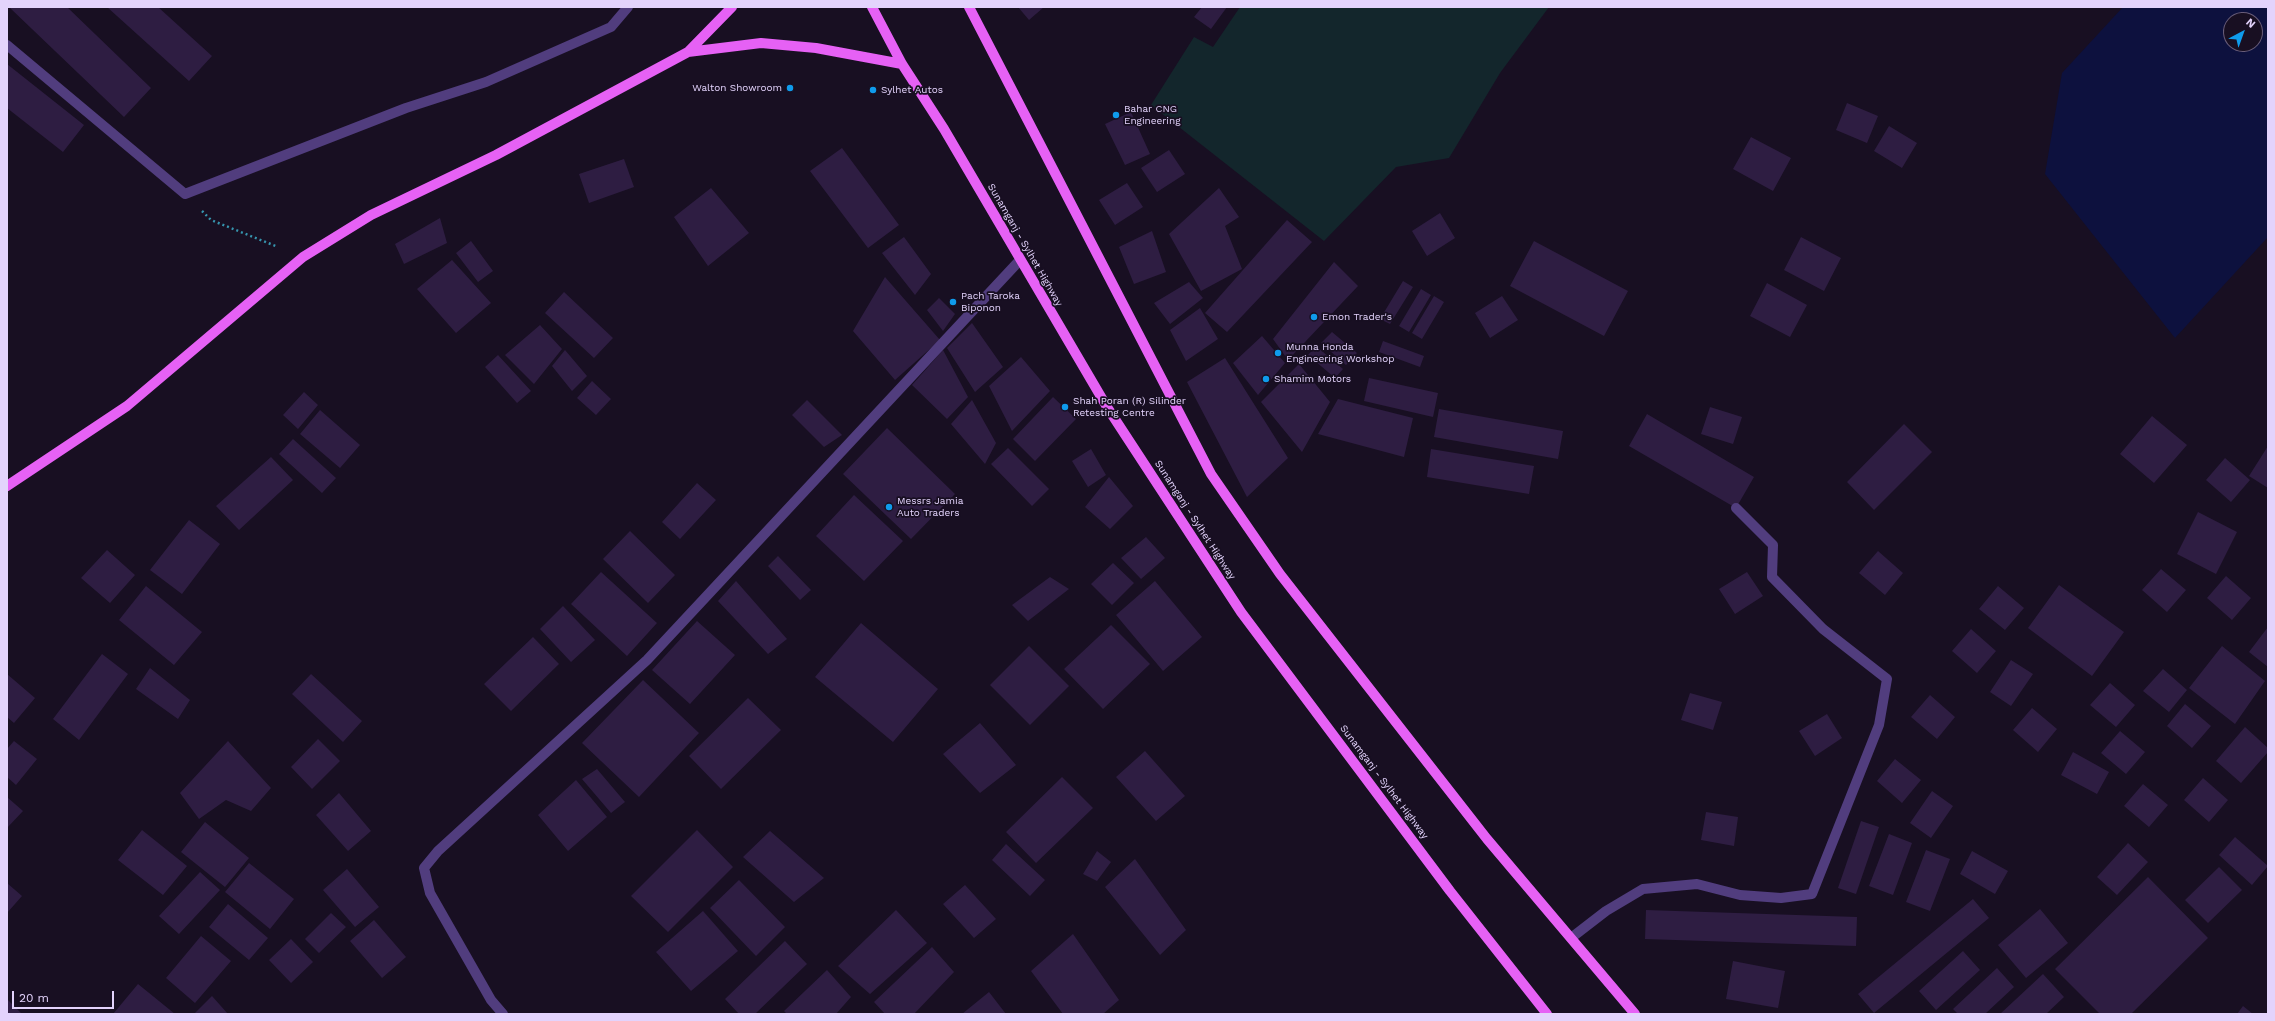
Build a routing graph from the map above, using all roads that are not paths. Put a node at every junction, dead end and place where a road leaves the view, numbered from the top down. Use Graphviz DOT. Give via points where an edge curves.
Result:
graph roads {
  1 [pos="628,7"];
  2 [pos="732,7"];
  3 [pos="872,7"];
  4 [pos="968,7"];
  5 [pos="7,45"];
  6 [pos="688,52"];
  7 [pos="902,64"];
  8 [pos="1020,260"];
  9 [pos="7,486"];
  10 [pos="1736,508"];
  11 [pos="1571,938"];
  12 [pos="503,1014"];
  13 [pos="1547,1014"];
  14 [pos="1635,1014"];
  1 -- 5 [label="street" via="611,27 486,82 406,108 185,194"];
  2 -- 6 [label="main road"];
  3 -- 7 [label="main road, Sunamganj - Sylhet Highway"];
  4 -- 11 [label="main road" via="1211,474 1280,574 1487,839"];
  6 -- 7 [label="main road" via="761,43 816,48"];
  6 -- 9 [label="main road" via="496,155 371,215 304,257 127,406"];
  7 -- 8 [label="main road, Sunamganj - Sylhet Highway" via="944,129"];
  8 -- 12 [label="street" via="647,660 438,851 424,868 430,893 491,1000"];
  8 -- 13 [label="main road, Sunamganj - Sylhet Highway" via="1107,407 1241,612"];
  10 -- 11 [label="street" via="1773,545 1772,577 1823,629 1887,679 1876,731 1812,894 1781,898 1754,896 1697,884 1643,889 1606,911"];
  11 -- 14 [label="main road"];
}
